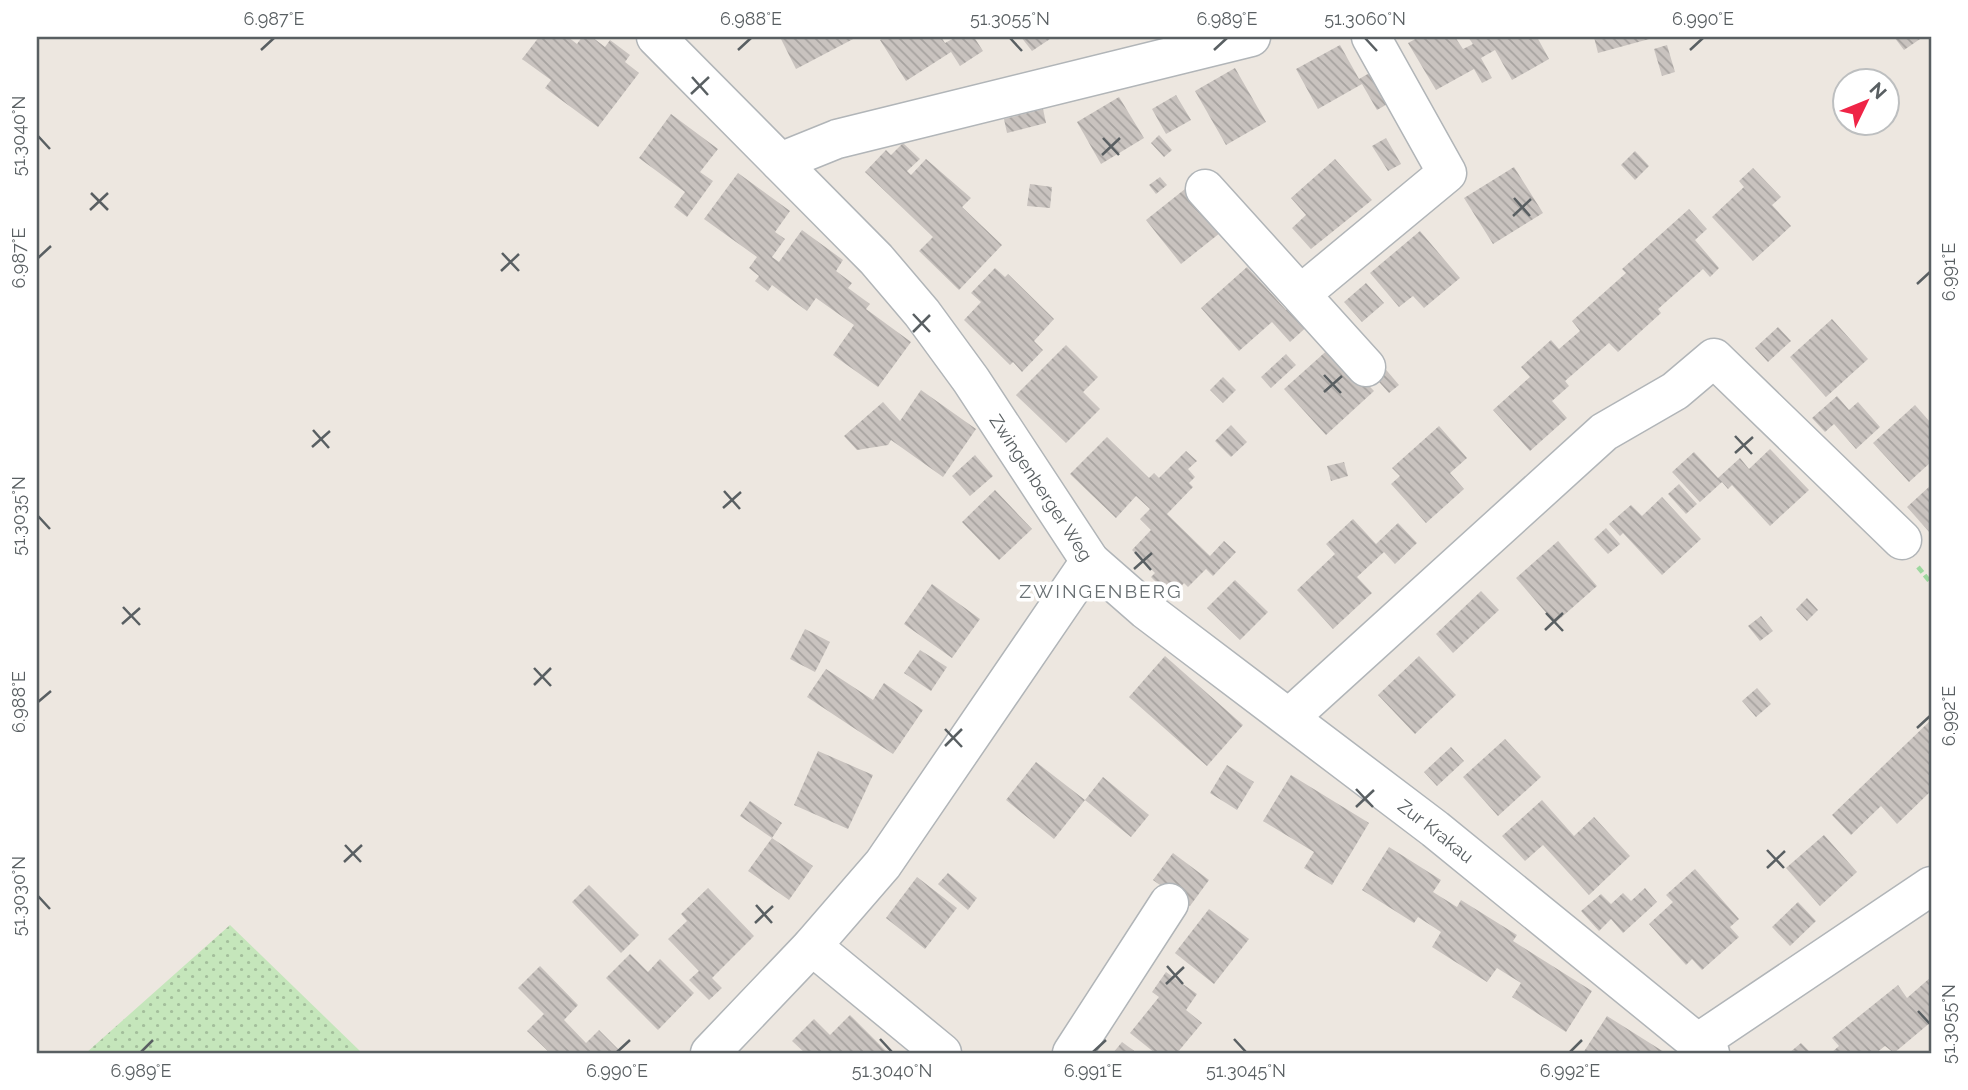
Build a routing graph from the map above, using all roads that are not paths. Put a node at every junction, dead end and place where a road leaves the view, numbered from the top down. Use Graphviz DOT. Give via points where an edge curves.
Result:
graph roads {
  1 [pos="656,37"];
  2 [pos="1251,37"];
  3 [pos="1371,37"];
  4 [pos="780,162"];
  5 [pos="1205,189"];
  6 [pos="1301,294"];
  7 [pos="1366,367"];
  8 [pos="1902,540"];
  9 [pos="1090,561"];
  10 [pos="1290,717"];
  11 [pos="1931,886"];
  12 [pos="1169,903"];
  13 [pos="812,946"];
  14 [pos="1703,1049"];
  15 [pos="710,1053"];
  16 [pos="942,1053"];
  17 [pos="1072,1053"];
  1 -- 4 [label="street, Zwingenberger Weg"];
  2 -- 4 [label="street" via="837,139"];
  3 -- 6 [label="street" via="1447,173"];
  4 -- 9 [label="street, Zwingenberger Weg" via="922,313"];
  5 -- 6 [label="street"];
  6 -- 7 [label="street"];
  8 -- 10 [label="street" via="1714,358 1675,391 1604,432"];
  9 -- 10 [label="street, Zur Krakau" via="1146,610"];
  9 -- 13 [label="street, Zwingenberger Weg" via="883,864"];
  10 -- 14 [label="street, Zur Krakau" via="1529,903"];
  11 -- 14 [label="street"];
  12 -- 17 [label="street"];
  13 -- 15 [label="street, Zwingenberger Weg"];
  13 -- 16 [label="street"];
}
